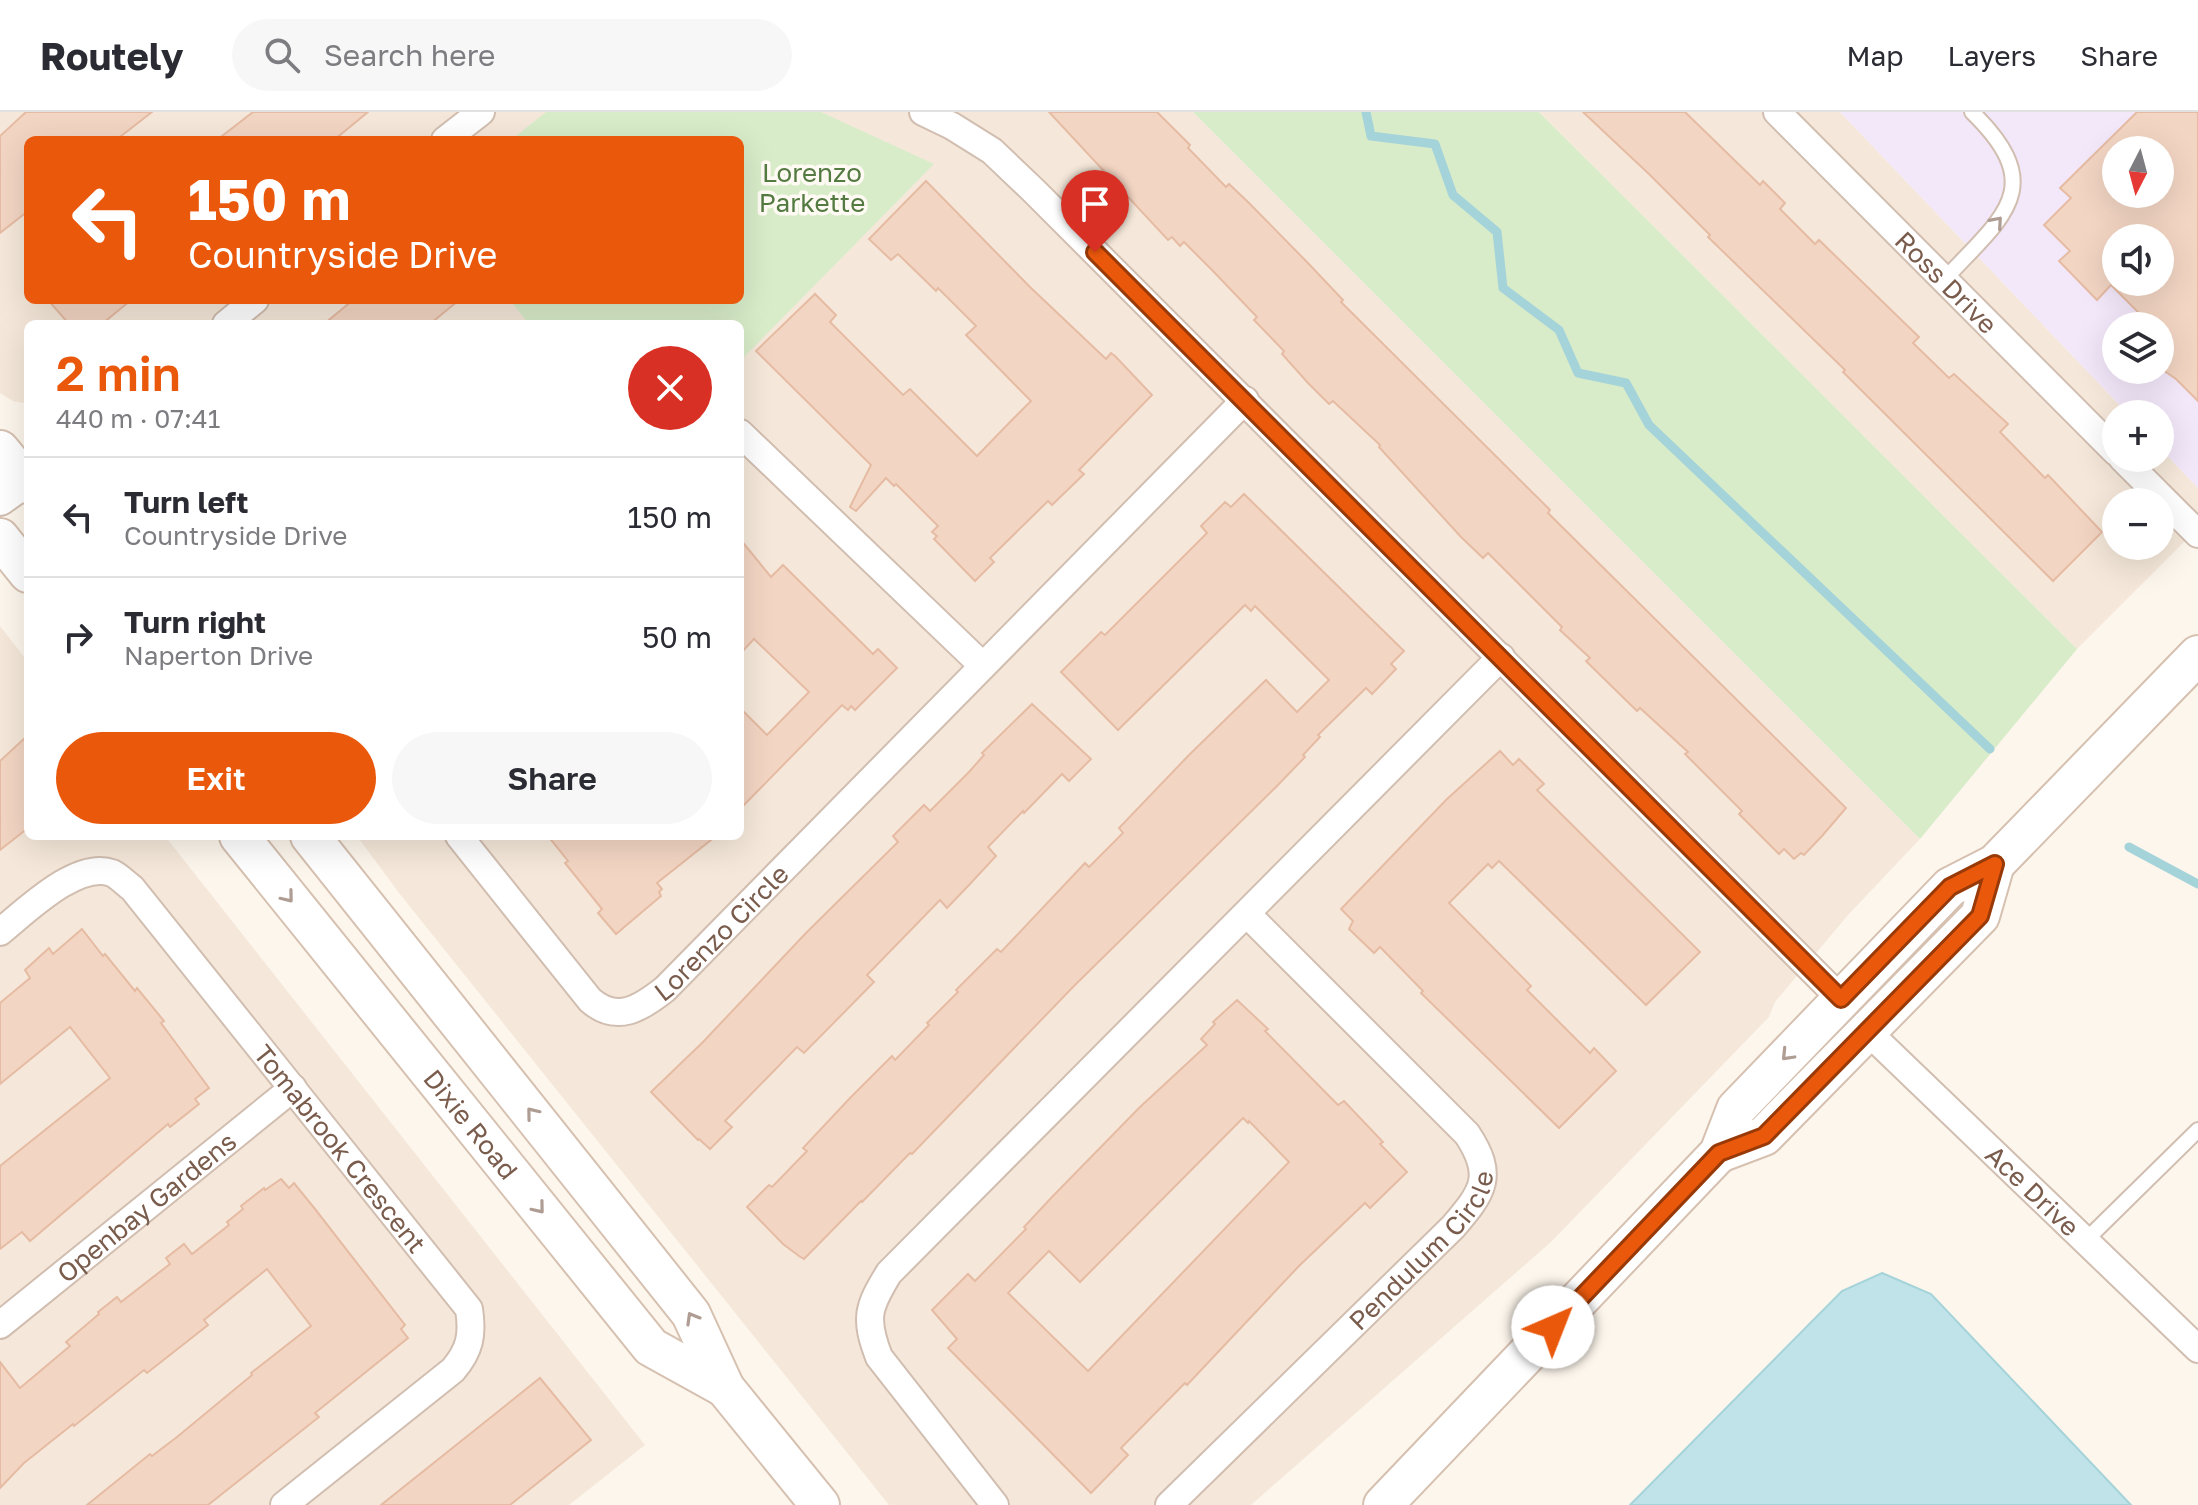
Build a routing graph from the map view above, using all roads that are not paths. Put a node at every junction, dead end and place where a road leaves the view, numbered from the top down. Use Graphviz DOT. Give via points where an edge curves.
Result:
graph roads {
  1 [pos="481,112"];
  2 [pos="923,112"];
  3 [pos="1777,112"];
  4 [pos="1972,112"];
  5 [pos="450,136"];
  6 [pos="1944,280"];
  7 [pos="250,304"];
  8 [pos="231,320"];
  9 [pos="1245,400"];
  10 [pos="744,437"];
  11 [pos="2102,438"];
  12 [pos="0,450"];
  13 [pos="2136,472"];
  14 [pos="20,486"];
  15 [pos="2198,534"];
  16 [pos="0,538"];
  17 [pos="24,568"];
  18 [pos="2198,655"];
  19 [pos="1501,657"];
  20 [pos="982,665"];
  21 [pos="242,840"];
  22 [pos="313,840"];
  23 [pos="462,840"];
  24 [pos="1995,864"];
  25 [pos="1248,915"];
  26 [pos="0,932"];
  27 [pos="1841,999"];
  28 [pos="1867,1031"];
  29 [pos="293,1088"];
  30 [pos="2198,1130"];
  31 [pos="1719,1153"];
  32 [pos="2085,1241"];
  33 [pos="0,1325"];
  34 [pos="2198,1349"];
  35 [pos="725,1388"];
  36 [pos="284,1505"];
  37 [pos="820,1505"];
  38 [pos="995,1505"];
  39 [pos="1169,1505"];
  40 [pos="1383,1505"];
  1 -- 5 [label="street"];
  2 -- 9 [label="street" via="992,151"];
  3 -- 6 [label="street, Ross Drive"];
  6 -- 4 [label="lane, one-way" via="2005,213 2012,194 2007,154"];
  6 -- 11 [label="street, Ross Drive"];
  7 -- 8 [label="street"];
  9 -- 19 [label="street"];
  9 -- 20 [label="street, Lorenzo Circle"];
  10 -- 20 [label="street"];
  12 -- 14 [label="main road"];
  13 -- 15 [label="street"];
  16 -- 17 [label="main road"];
  18 -- 24 [label="main road"];
  19 -- 25 [label="street"];
  19 -- 27 [label="street"];
  20 -- 23 [label="street, Lorenzo Circle" via="665,989 634,1010 601,1010 590,1000"];
  21 -- 35 [label="main road, Dixie Road, one-way" via="651,1347"];
  35 -- 22 [label="main road, Dixie Road, one-way" via="691,1314"];
  24 -- 27 [label="main road" via="1950,887"];
  24 -- 28 [label="main road" via="1980,916"];
  25 -- 38 [label="street" via="889,1273 873,1300 868,1316 879,1357"];
  25 -- 39 [label="street, Pendulum Circle" via="1467,1134 1483,1163 1482,1180 1478,1196 1453,1227"];
  26 -- 29 [label="street, Tomabrook Crescent" via="71,878 94,871 113,873 132,888"];
  27 -- 31 [label="main road, one-way" via="1736,1109"];
  28 -- 31 [label="main road" via="1764,1136"];
  28 -- 32 [label="street, Ace Drive"];
  29 -- 33 [label="street, Openbay Gardens"];
  29 -- 36 [label="street, Tomabrook Crescent" via="469,1309 472,1331 467,1352 453,1370"];
  30 -- 32 [label="lane"];
  31 -- 40 [label="main road"];
  32 -- 34 [label="street, Ace Drive"];
  35 -- 37 [label="main road, Dixie Road"];
}
